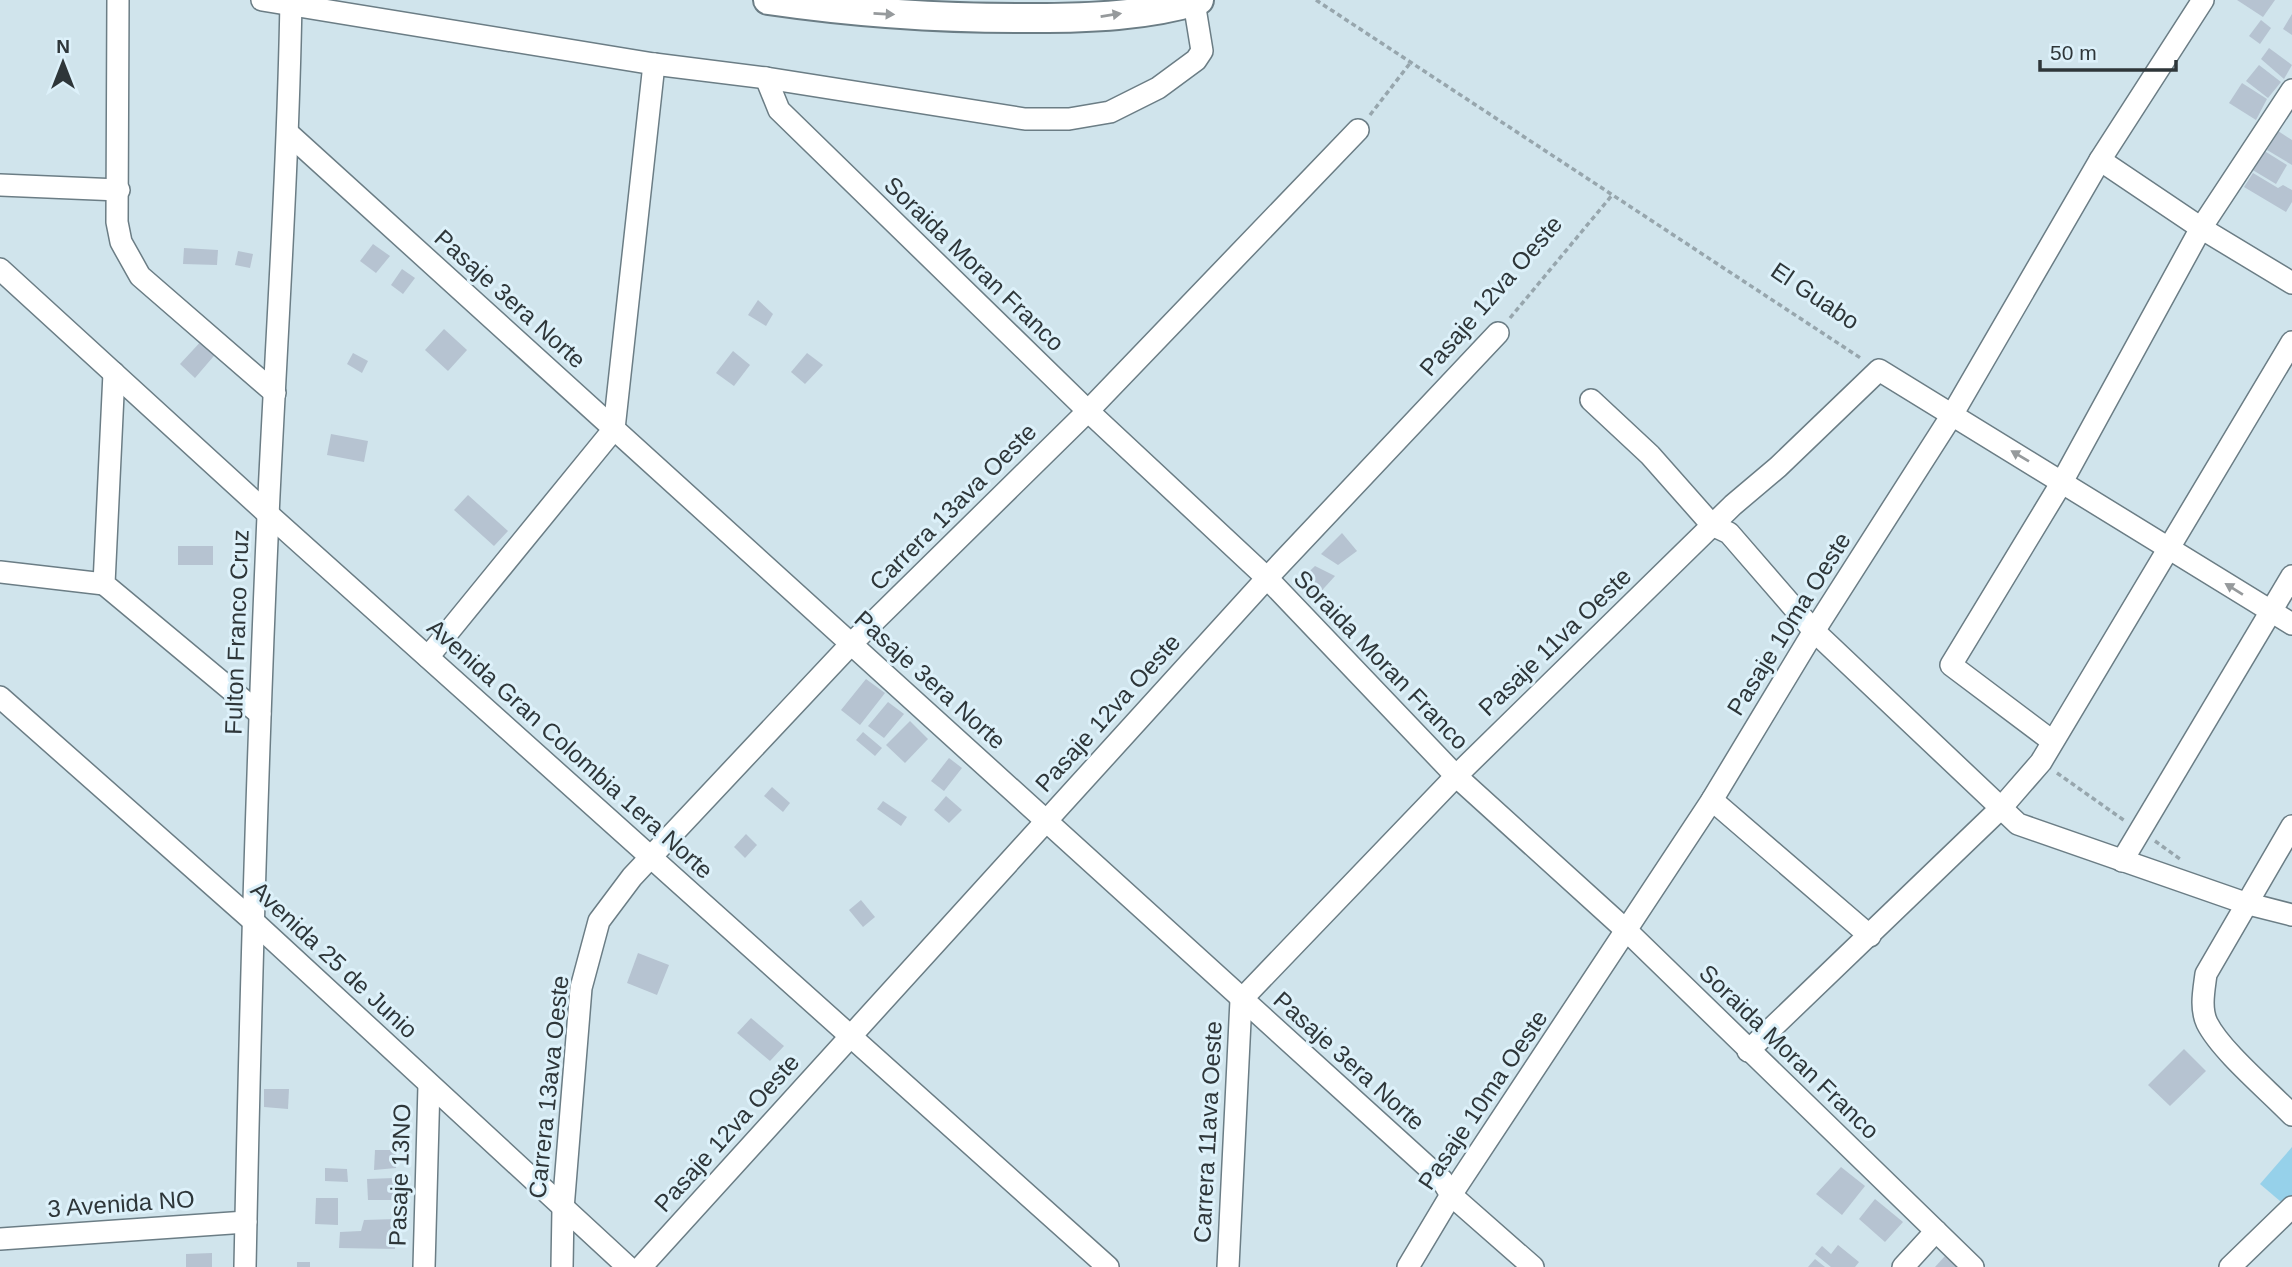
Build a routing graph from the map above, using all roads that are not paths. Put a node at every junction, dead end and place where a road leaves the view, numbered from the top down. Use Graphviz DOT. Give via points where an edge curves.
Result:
graph roads {
  1 [pos="118,0"];
  2 [pos="262,0"];
  3 [pos="774,0"];
  4 [pos="2203,0"];
  5 [pos="1197,1"];
  6 [pos="291,3"];
  7 [pos="653,64"];
  8 [pos="766,78"];
  9 [pos="2292,90"];
  10 [pos="1358,130"];
  11 [pos="289,134"];
  12 [pos="2100,160"];
  13 [pos="0,185"];
  14 [pos="119,190"];
  15 [pos="2201,228"];
  16 [pos="0,269"];
  17 [pos="2292,282"];
  18 [pos="1498,333"];
  19 [pos="2292,342"];
  20 [pos="114,373"];
  21 [pos="275,393"];
  22 [pos="1591,400"];
  23 [pos="1088,411"];
  24 [pos="1952,415"];
  25 [pos="614,429"];
  26 [pos="2063,482"];
  27 [pos="268,514"];
  28 [pos="1712,525"];
  29 [pos="2168,548"];
  30 [pos="0,572"];
  31 [pos="2292,576"];
  32 [pos="1267,578"];
  33 [pos="104,584"];
  34 [pos="2270,612"];
  35 [pos="2292,624"];
  36 [pos="1814,631"];
  37 [pos="851,644"];
  38 [pos="428,657"];
  39 [pos="0,697"];
  40 [pos="260,714"];
  41 [pos="2052,741"];
  42 [pos="1456,776"];
  43 [pos="1712,800"];
  44 [pos="2001,808"];
  45 [pos="1045,821"];
  46 [pos="2292,826"];
  47 [pos="651,857"];
  48 [pos="2122,861"];
  49 [pos="2245,903"];
  50 [pos="2292,915"];
  51 [pos="252,920"];
  52 [pos="1627,931"];
  53 [pos="1870,936"];
  54 [pos="1241,1000"];
  55 [pos="851,1036"];
  56 [pos="1748,1051"];
  57 [pos="429,1085"];
  58 [pos="2292,1115"];
  59 [pos="1451,1195"];
  60 [pos="2292,1207"];
  61 [pos="563,1209"];
  62 [pos="246,1222"];
  63 [pos="1936,1231"];
  64 [pos="0,1239"];
  65 [pos="245,1267"];
  66 [pos="424,1267"];
  67 [pos="562,1267"];
  68 [pos="628,1267"];
  69 [pos="641,1267"];
  70 [pos="1108,1267"];
  71 [pos="1228,1267"];
  72 [pos="1408,1267"];
  73 [pos="1533,1267"];
  74 [pos="1903,1267"];
  75 [pos="1973,1267"];
  76 [pos="2230,1267"];
  1 -- 14 [label="street"];
  2 -- 6 [label="street"];
  3 -- 5 [label="main road, one-way" via="876,14 997,18 1100,18"];
  4 -- 12 [label="street, Pasaje 10ma Oeste"];
  5 -- 8 [label="street" via="1202,51 1196,60 1158,88 1110,112 1069,119 1025,119"];
  6 -- 7 [label="street"];
  6 -- 11 [label="street, Fulton Franco Cruz"];
  7 -- 8 [label="street"];
  7 -- 25 [label="street"];
  8 -- 23 [label="street, Soraida Moran Franco" via="779,110"];
  9 -- 15 [label="street"];
  10 -- 23 [label="street, Carrera 13ava Oeste"];
  11 -- 21 [label="street, Fulton Franco Cruz"];
  11 -- 25 [label="street, Pasaje 3era Norte"];
  12 -- 15 [label="street"];
  12 -- 24 [label="street, Pasaje 10ma Oeste"];
  13 -- 14 [label="street"];
  14 -- 21 [label="street" via="121,242 141,276"];
  15 -- 17 [label="street"];
  15 -- 26 [label="street"];
  16 -- 20 [label="street, Avenida Gran Colombia 1era Norte"];
  18 -- 32 [label="street, Pasaje 12va Oeste"];
  19 -- 29 [label="street"];
  20 -- 27 [label="street, Avenida Gran Colombia 1era Norte"];
  20 -- 33 [label="street"];
  21 -- 27 [label="street, Fulton Franco Cruz"];
  22 -- 28 [label="street" via="1650,455"];
  23 -- 32 [label="street, Soraida Moran Franco"];
  23 -- 37 [label="street, Carrera 13ava Oeste"];
  26 -- 24 [label="street, one-way"];
  24 -- 28 [label="street, Pasaje 11va Oeste" via="1879,370"];
  24 -- 36 [label="street, Pasaje 10ma Oeste"];
  25 -- 37 [label="street, Pasaje 3era Norte"];
  25 -- 38 [label="street"];
  26 -- 29 [label="street"];
  26 -- 41 [label="street" via="1951,665"];
  27 -- 38 [label="street, Avenida Gran Colombia 1era Norte"];
  27 -- 40 [label="street, Fulton Franco Cruz"];
  28 -- 36 [label="street" via="1728,533"];
  28 -- 42 [label="street, Pasaje 11va Oeste"];
  34 -- 29 [label="street, one-way"];
  29 -- 41 [label="street"];
  30 -- 33 [label="street"];
  31 -- 34 [label="street"];
  32 -- 42 [label="street, Soraida Moran Franco"];
  32 -- 45 [label="street, Pasaje 12va Oeste"];
  33 -- 40 [label="street"];
  34 -- 35 [label="street"];
  34 -- 48 [label="street"];
  36 -- 43 [label="street, Pasaje 10ma Oeste"];
  36 -- 44 [label="street"];
  37 -- 45 [label="street, Pasaje 3era Norte"];
  37 -- 47 [label="street, Carrera 13ava Oeste"];
  38 -- 47 [label="street, Avenida Gran Colombia 1era Norte"];
  39 -- 51 [label="street, Avenida 25 de Junio"];
  40 -- 51 [label="street, Fulton Franco Cruz"];
  41 -- 44 [label="street" via="2041,762"];
  42 -- 52 [label="street, Soraida Moran Franco"];
  42 -- 54 [label="street, Pasaje 11va Oeste"];
  43 -- 52 [label="street, Pasaje 10ma Oeste"];
  43 -- 53 [label="street"];
  44 -- 48 [label="street" via="2033,831"];
  44 -- 53 [label="street"];
  45 -- 54 [label="street, Pasaje 3era Norte"];
  45 -- 55 [label="street, Pasaje 12va Oeste"];
  46 -- 49 [label="street"];
  47 -- 55 [label="street, Avenida Gran Colombia 1era Norte"];
  47 -- 61 [label="street, Carrera 13ava Oeste" via="600,921 581,988"];
  48 -- 49 [label="street"];
  49 -- 50 [label="street"];
  49 -- 58 [label="street" via="2206,974 2203,1002 2207,1022 2222,1044"];
  51 -- 57 [label="street, Avenida 25 de Junio"];
  51 -- 62 [label="street, Fulton Franco Cruz"];
  52 -- 56 [label="street, Soraida Moran Franco"];
  52 -- 59 [label="street, Pasaje 10ma Oeste"];
  53 -- 56 [label="street"];
  54 -- 59 [label="street, Pasaje 3era Norte" via="1442,1180"];
  54 -- 71 [label="street, Carrera 11ava Oeste"];
  55 -- 69 [label="street, Pasaje 12va Oeste"];
  55 -- 70 [label="street, Avenida Gran Colombia 1era Norte"];
  56 -- 63 [label="street, Soraida Moran Franco"];
  57 -- 61 [label="street, Avenida 25 de Junio"];
  57 -- 66 [label="street, Pasaje 13NO"];
  59 -- 72 [label="street, Pasaje 10ma Oeste"];
  59 -- 73 [label="street, Pasaje 3era Norte"];
  60 -- 76 [label="street"];
  61 -- 67 [label="street, Carrera 13ava Oeste"];
  61 -- 68 [label="street, Avenida 25 de Junio"];
  62 -- 64 [label="street, 3 Avenida NO"];
  62 -- 65 [label="street, Fulton Franco Cruz"];
  63 -- 74 [label="street"];
  63 -- 75 [label="street, Soraida Moran Franco"];
}
